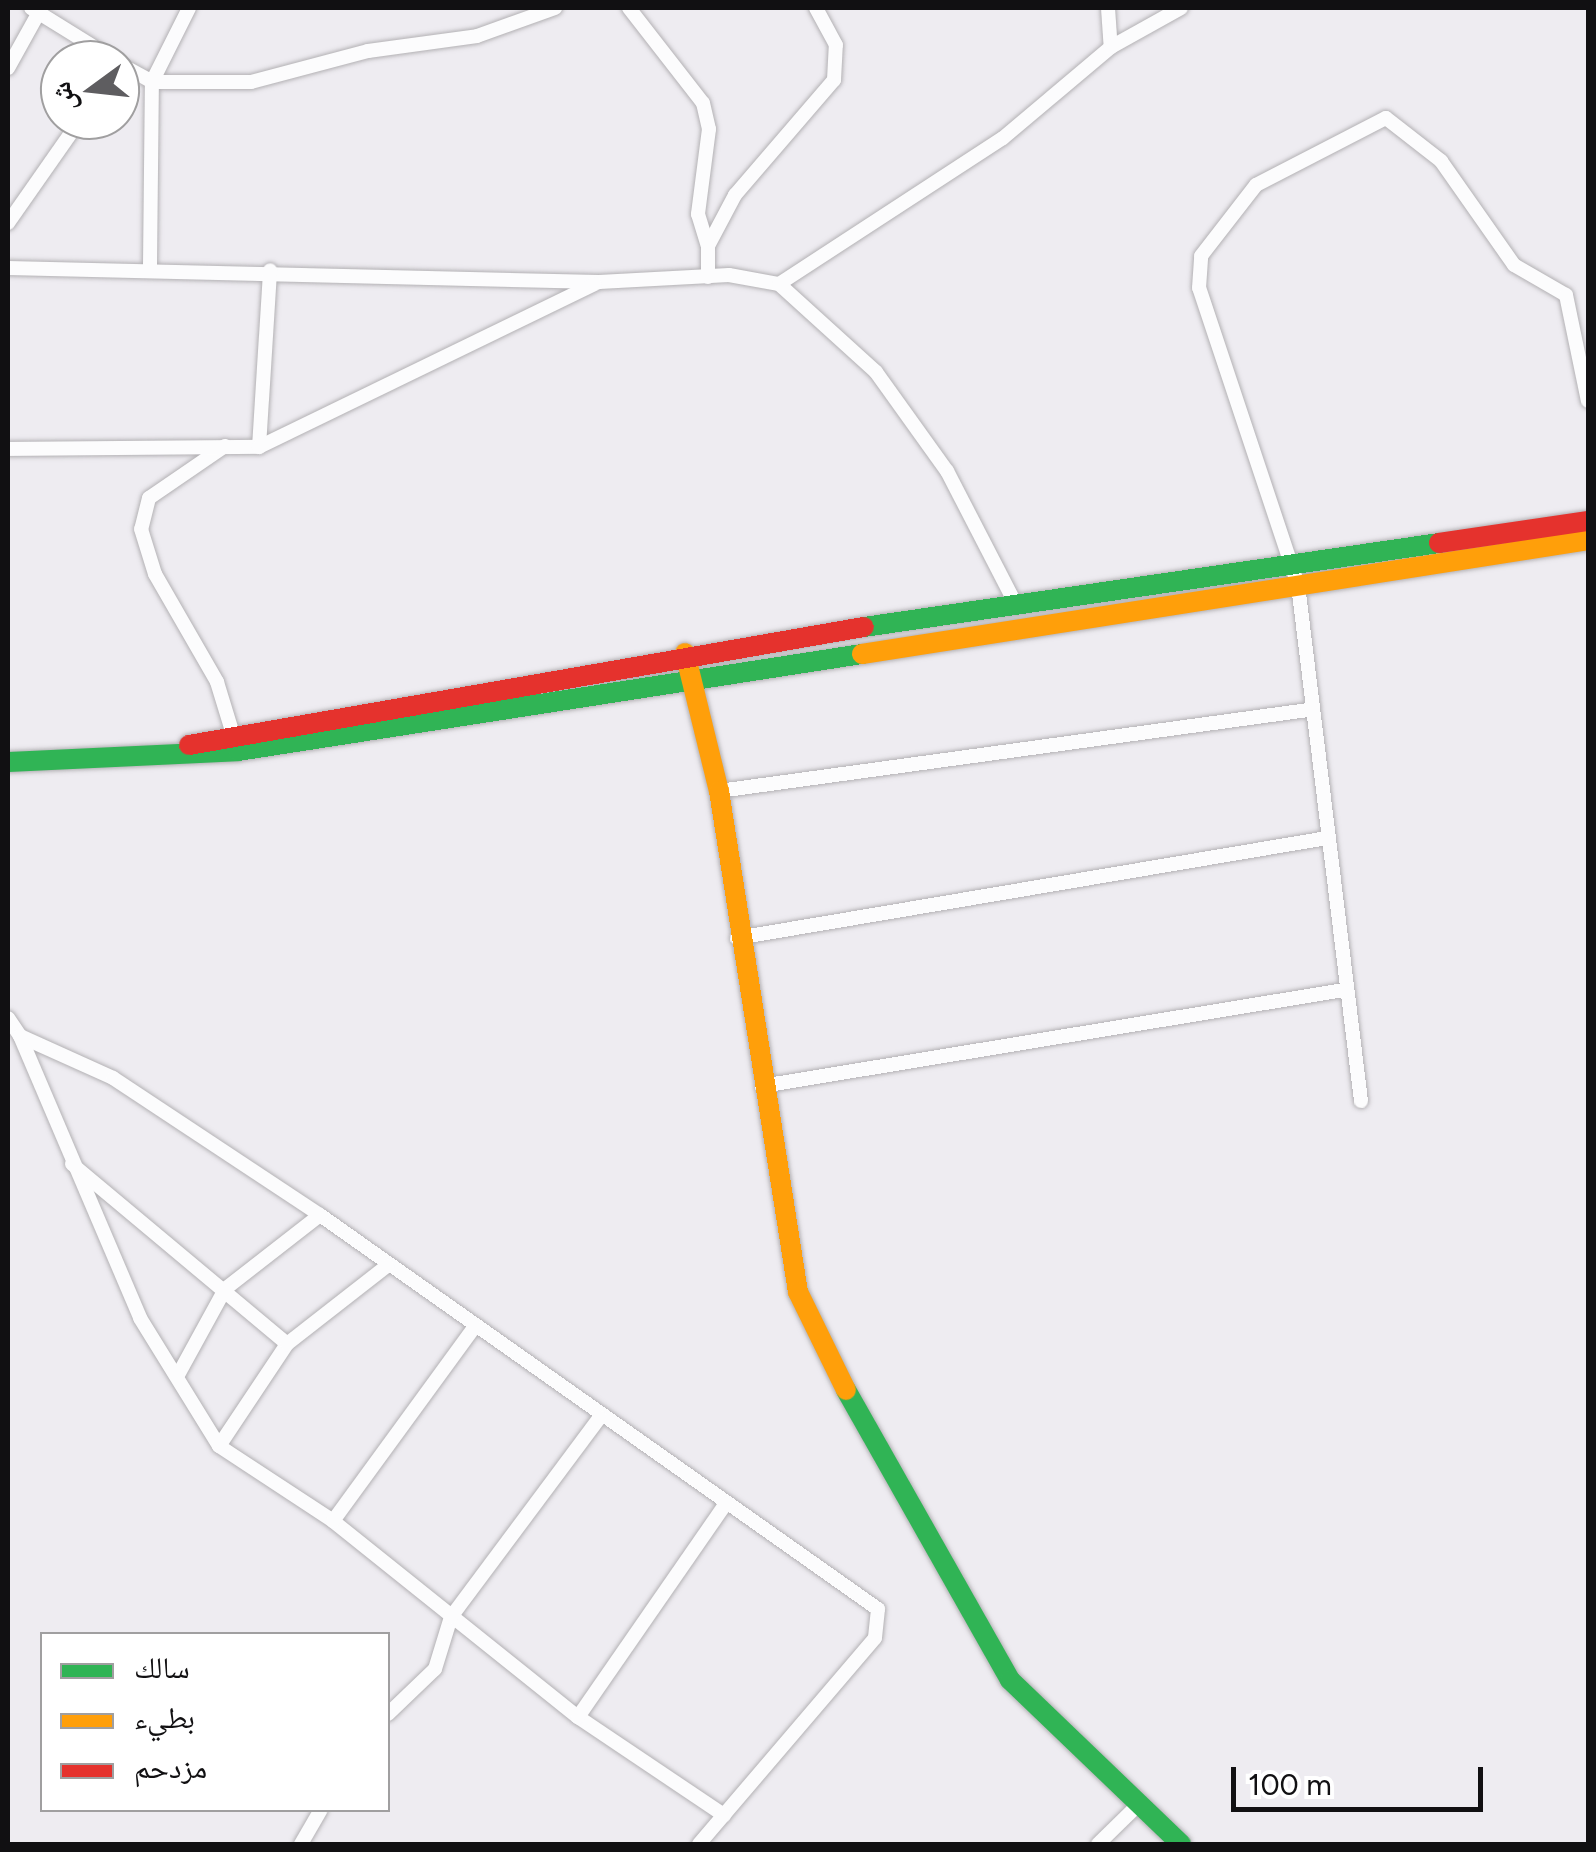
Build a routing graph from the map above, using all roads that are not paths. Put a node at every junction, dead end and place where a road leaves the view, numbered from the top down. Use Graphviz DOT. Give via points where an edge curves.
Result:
graph roads {
  1 [pos="189,8"];
  2 [pos="556,8"];
  3 [pos="629,8"];
  4 [pos="816,8"];
  5 [pos="1108,8"];
  6 [pos="1181,8"];
  7 [pos="35,10"];
  8 [pos="82,40"];
  9 [pos="1111,47"];
  10 [pos="8,68"];
  11 [pos="140,75"];
  12 [pos="152,82"];
  13 [pos="66,140"];
  14 [pos="8,223"];
  15 [pos="708,246"];
  16 [pos="150,265"];
  17 [pos="8,268"];
  18 [pos="270,270"];
  19 [pos="708,277"];
  20 [pos="599,282"];
  21 [pos="778,284"];
  22 [pos="1586,362"];
  23 [pos="1588,400"];
  24 [pos="226,446"];
  25 [pos="259,446"];
  26 [pos="8,449"];
  27 [pos="1588,521"];
  28 [pos="1588,540"];
  29 [pos="1290,561"];
  30 [pos="1298,585"];
  31 [pos="1015,603"];
  32 [pos="1024,629"];
  33 [pos="685,653"];
  34 [pos="696,682"];
  35 [pos="1308,710"];
  36 [pos="434,711"];
  37 [pos="235,741"];
  38 [pos="8,762"];
  39 [pos="719,792"];
  40 [pos="1327,838"];
  41 [pos="736,938"];
  42 [pos="1344,990"];
  43 [pos="8,1018"];
  44 [pos="20,1036"];
  45 [pos="762,1086"];
  46 [pos="1360,1100"];
  47 [pos="68,1160"];
  48 [pos="320,1215"];
  49 [pos="387,1266"];
  50 [pos="225,1289"];
  51 [pos="474,1326"];
  52 [pos="287,1344"];
  53 [pos="178,1376"];
  54 [pos="600,1417"];
  55 [pos="219,1446"];
  56 [pos="726,1504"];
  57 [pos="332,1521"];
  58 [pos="451,1617"];
  59 [pos="390,1712"];
  60 [pos="578,1717"];
  61 [pos="1138,1805"];
  62 [pos="320,1812"];
  63 [pos="724,1815"];
  64 [pos="301,1844"];
  65 [pos="699,1844"];
  66 [pos="1098,1844"];
  67 [pos="1181,1844"];
  1 -- 12 [label="street"];
  2 -- 12 [label="street" via="478,36 368,51 251,82"];
  3 -- 15 [label="street" via="702,103 709,129 698,214"];
  4 -- 15 [label="street" via="836,45 834,80 735,195"];
  5 -- 9 [label="street"];
  6 -- 9 [label="street"];
  7 -- 8 [label="street"];
  7 -- 10 [label="street"];
  9 -- 21 [label="street" via="1002,138"];
  11 -- 12 [label="street"];
  12 -- 16 [label="street"];
  13 -- 14 [label="street"];
  15 -- 19 [label="street"];
  16 -- 17 [label="street"];
  16 -- 18 [label="street"];
  18 -- 20 [label="street"];
  18 -- 25 [label="street"];
  19 -- 20 [label="street"];
  19 -- 21 [label="street"];
  20 -- 25 [label="street"];
  21 -- 31 [label="street" via="876,372 947,471"];
  22 -- 23 [label="street"];
  22 -- 29 [label="street" via="1566,295 1514,264 1441,161 1394,122 1371,121 1256,185 1220,221 1196,270"];
  24 -- 25 [label="street"];
  24 -- 26 [label="street"];
  24 -- 37 [label="street" via="149,498 141,529"];
  27 -- 29 [label="main road"];
  28 -- 30 [label="main road"];
  29 -- 30 [label="street"];
  29 -- 31 [label="main road"];
  30 -- 32 [label="main road"];
  30 -- 35 [label="street"];
  31 -- 32 [label="main road"];
  31 -- 33 [label="main road"];
  32 -- 34 [label="main road"];
  33 -- 34 [label="main road"];
  33 -- 36 [label="main road"];
  34 -- 36 [label="main road"];
  34 -- 39 [label="main road"];
  35 -- 39 [label="street"];
  35 -- 40 [label="street"];
  36 -- 37 [label="main road"];
  37 -- 38 [label="main road"];
  39 -- 41 [label="main road"];
  40 -- 41 [label="street"];
  40 -- 42 [label="street"];
  41 -- 45 [label="main road"];
  42 -- 45 [label="street"];
  42 -- 46 [label="street"];
  43 -- 44 [label="street"];
  44 -- 47 [label="street"];
  44 -- 48 [label="street" via="113,1078"];
  45 -- 61 [label="main road" via="798,1292 869,1443 1010,1680"];
  47 -- 50 [label="street"];
  47 -- 53 [label="street" via="140,1318"];
  48 -- 49 [label="street"];
  48 -- 50 [label="street"];
  49 -- 51 [label="street"];
  49 -- 52 [label="street"];
  50 -- 52 [label="street"];
  50 -- 53 [label="street"];
  51 -- 54 [label="street"];
  51 -- 57 [label="street"];
  52 -- 55 [label="street"];
  53 -- 55 [label="street"];
  54 -- 56 [label="street"];
  54 -- 58 [label="street"];
  55 -- 57 [label="street"];
  56 -- 60 [label="street"];
  56 -- 63 [label="street" via="871,1602 881,1620"];
  57 -- 58 [label="street"];
  58 -- 59 [label="street" via="435,1669"];
  58 -- 60 [label="street"];
  60 -- 63 [label="street"];
  61 -- 66 [label="street"];
  61 -- 67 [label="main road"];
  62 -- 64 [label="street"];
  63 -- 65 [label="street"];
}
